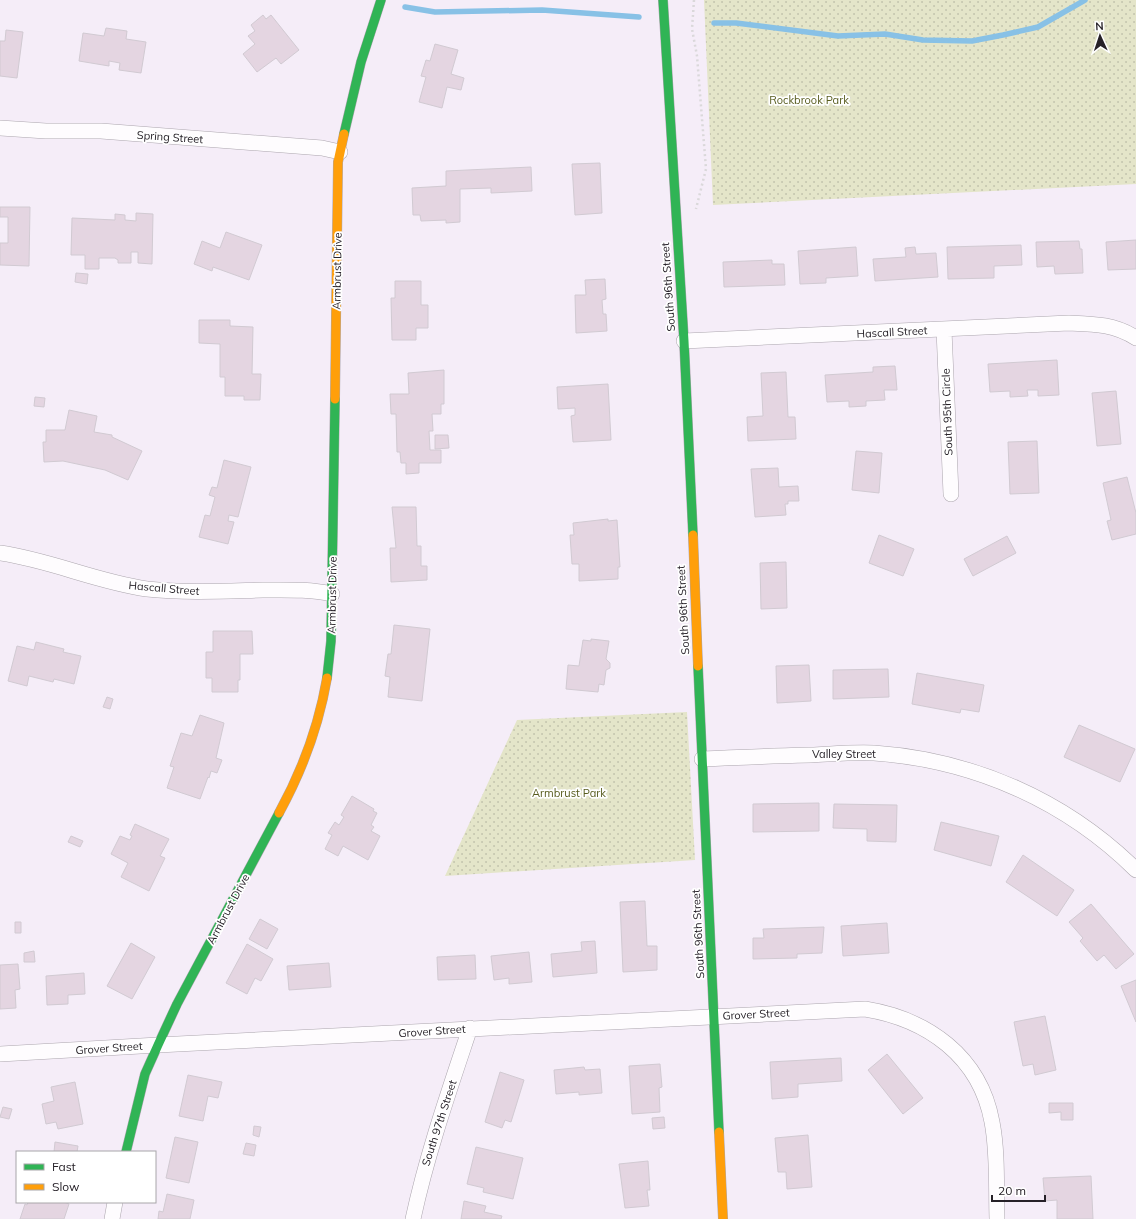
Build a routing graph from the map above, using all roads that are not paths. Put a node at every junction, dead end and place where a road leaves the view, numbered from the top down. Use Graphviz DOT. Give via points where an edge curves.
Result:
graph roads {
  1 [pos="381,0"];
  2 [pos="663,0"];
  3 [pos="0,128"];
  4 [pos="340,152"];
  5 [pos="944,330"];
  6 [pos="1136,338"];
  7 [pos="684,341"];
  8 [pos="951,494"];
  9 [pos="0,553"];
  10 [pos="332,594"];
  11 [pos="702,759"];
  12 [pos="1136,870"];
  13 [pos="714,1016"];
  14 [pos="470,1028"];
  15 [pos="158,1045"];
  16 [pos="0,1054"];
  17 [pos="126,1151"];
  18 [pos="115,1203"];
  19 [pos="112,1219"];
  20 [pos="413,1219"];
  21 [pos="723,1219"];
  22 [pos="997,1219"];
  1 -- 4 [label="street, Armbrust Drive" via="361,62"];
  2 -- 7 [label="street, South 96th Street"];
  3 -- 4 [label="street, Spring Street" via="46,132 101,132 322,148"];
  4 -- 10 [label="street, Armbrust Drive"];
  5 -- 6 [label="street, Hascall Street" via="1069,323 1101,324"];
  5 -- 7 [label="street, Hascall Street"];
  5 -- 8 [label="street, South 95th Circle"];
  7 -- 11 [label="street, South 96th Street"];
  9 -- 10 [label="street, Hascall Street" via="147,589 194,592 304,590"];
  10 -- 15 [label="street, Armbrust Drive" via="327,680 305,759"];
  11 -- 12 [label="street, Valley Street" via="873,753 919,758 967,769 1028,793 1048,804 1104,841"];
  11 -- 13 [label="street, South 96th Street"];
  13 -- 14 [label="street, Grover Street"];
  13 -- 21 [label="street, South 96th Street"];
  13 -- 22 [label="street, Grover Street" via="865,1009 888,1013 916,1023 929,1031 960,1056 976,1079 987,1104 992,1122"];
  14 -- 15 [label="street, Grover Street" via="364,1036"];
  14 -- 20 [label="street, South 97th Street" via="438,1122"];
  15 -- 16 [label="street, Grover Street"];
  15 -- 17 [label="street, Armbrust Drive" via="145,1074"];
  18 -- 19 [label="street"];
}
